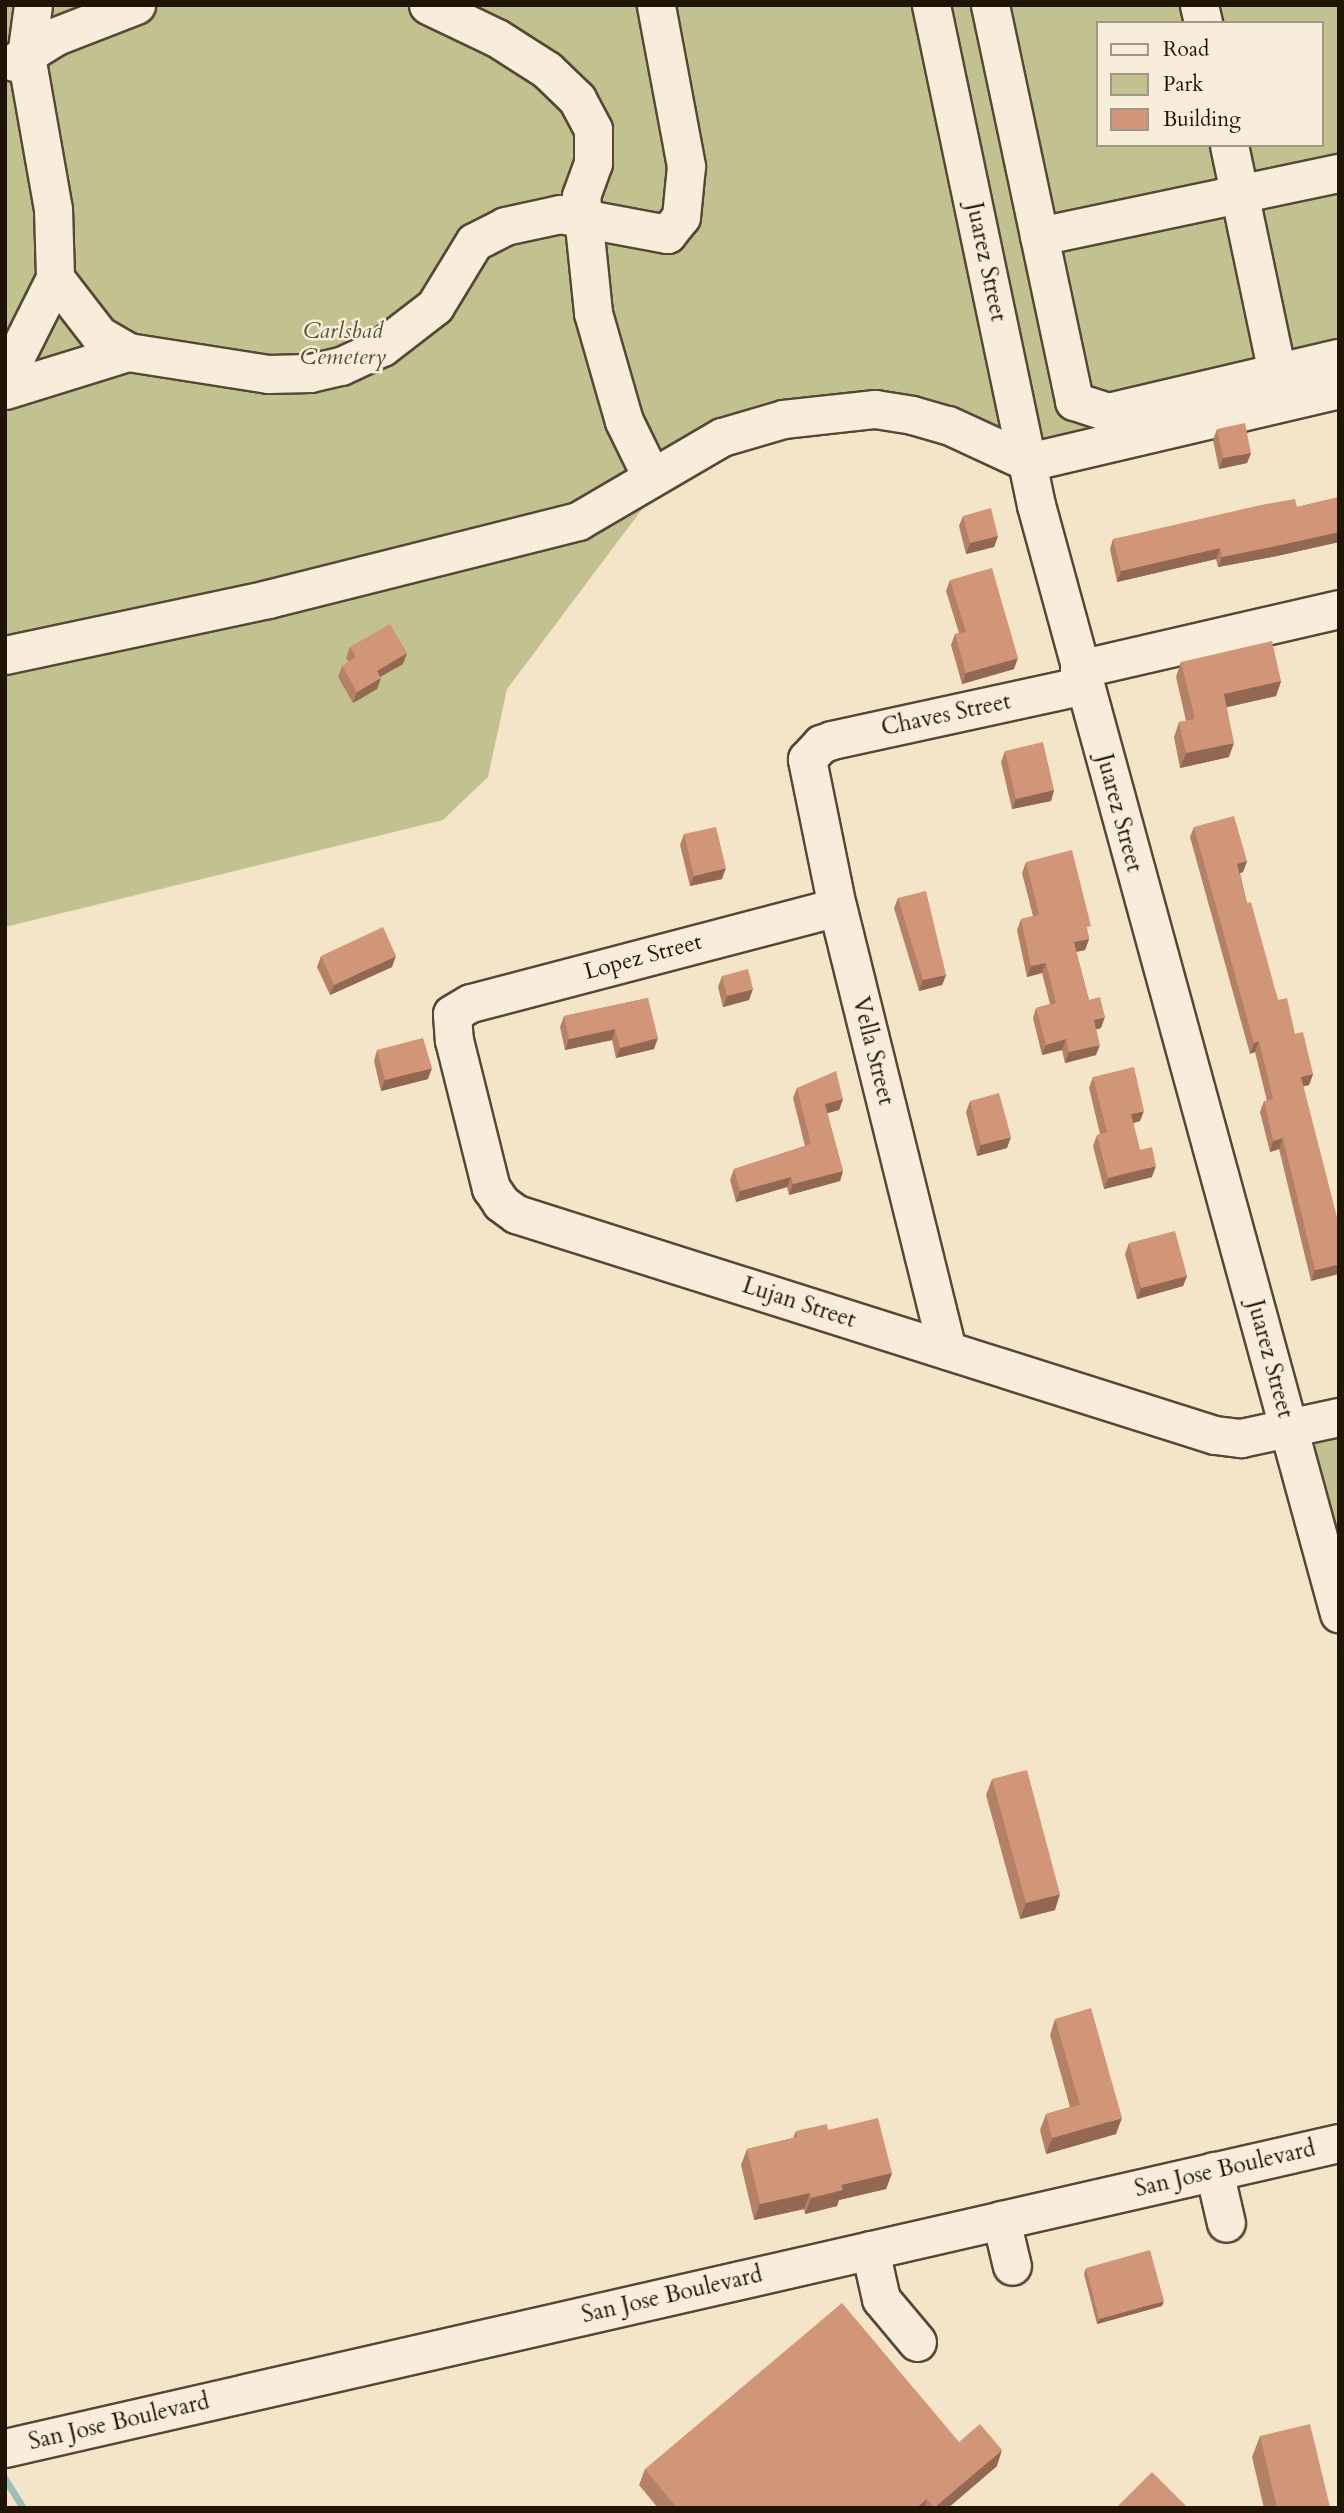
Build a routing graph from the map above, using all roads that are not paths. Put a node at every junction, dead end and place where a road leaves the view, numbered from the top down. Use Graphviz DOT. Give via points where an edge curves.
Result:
graph roads {
  1 [pos="33,5"];
  2 [pos="136,5"];
  3 [pos="428,5"];
  4 [pos="656,5"];
  5 [pos="931,5"];
  6 [pos="990,5"];
  7 [pos="15,61"];
  8 [pos="1229,147"];
  9 [pos="1339,173"];
  10 [pos="1239,194"];
  11 [pos="582,217"];
  12 [pos="1039,236"];
  13 [pos="55,278"];
  14 [pos="128,352"];
  15 [pos="1339,358"];
  16 [pos="1277,373"];
  17 [pos="5,378"];
  18 [pos="1339,389"];
  19 [pos="5,390"];
  20 [pos="1028,463"];
  21 [pos="651,476"];
  22 [pos="1339,609"];
  23 [pos="5,655"];
  24 [pos="1082,677"];
  25 [pos="811,752"];
  26 [pos="837,907"];
  27 [pos="452,1014"];
  28 [pos="947,1350"];
  29 [pos="1339,1417"];
  30 [pos="1289,1428"];
  31 [pos="1339,1613"];
  32 [pos="1339,2143"];
  33 [pos="1214,2171"];
  34 [pos="1001,2220"];
  35 [pos="1226,2223"];
  36 [pos="870,2250"];
  37 [pos="1012,2266"];
  38 [pos="917,2342"];
  39 [pos="5,2448"];
  1 -- 7 [label="street"];
  2 -- 7 [label="street" via="57,36"];
  3 -- 11 [label="street" via="497,38 547,70 577,99 593,129 593,163 581,195"];
  4 -- 11 [label="street" via="681,126 686,199 681,217 667,234"];
  5 -- 20 [label="street, Juarez Street"];
  6 -- 12 [label="street"];
  7 -- 13 [label="street" via="50,187"];
  8 -- 10 [label="street"];
  9 -- 10 [label="street"];
  10 -- 12 [label="street"];
  10 -- 16 [label="street"];
  11 -- 14 [label="street" via="538,217 474,242 435,306 382,347 341,366 310,373 268,374"];
  11 -- 21 [label="street" via="596,325 624,421"];
  12 -- 16 [label="street" via="1074,401 1108,412"];
  13 -- 14 [label="street" via="99,335"];
  13 -- 17 [label="street"];
  14 -- 19 [label="street"];
  15 -- 16 [label="street"];
  18 -- 20 [label="street"];
  20 -- 21 [label="street" via="948,425 875,408 805,415 722,436"];
  20 -- 24 [label="street, Juarez Street"];
  21 -- 23 [label="street" via="578,521 268,598"];
  22 -- 24 [label="street, Chaves Street"];
  24 -- 25 [label="street, Chaves Street" via="832,740"];
  24 -- 30 [label="street, Juarez Street"];
  25 -- 26 [label="street, Vella Street" via="806,771"];
  26 -- 27 [label="street, Lopez Street" via="470,1003"];
  26 -- 28 [label="street, Vella Street"];
  27 -- 28 [label="street, Lujan Street" via="454,1040 491,1188 508,1209"];
  28 -- 30 [label="street, Lujan Street" via="1215,1436 1241,1438"];
  29 -- 30 [label="street, Lujan Street"];
  30 -- 31 [label="street, Juarez Street"];
  32 -- 33 [label="street, San Jose Boulevard"];
  33 -- 34 [label="street, San Jose Boulevard"];
  33 -- 35 [label="street"];
  34 -- 36 [label="street, San Jose Boulevard"];
  34 -- 37 [label="street"];
  36 -- 38 [label="street" via="881,2299"];
  36 -- 39 [label="street, San Jose Boulevard"];
}
